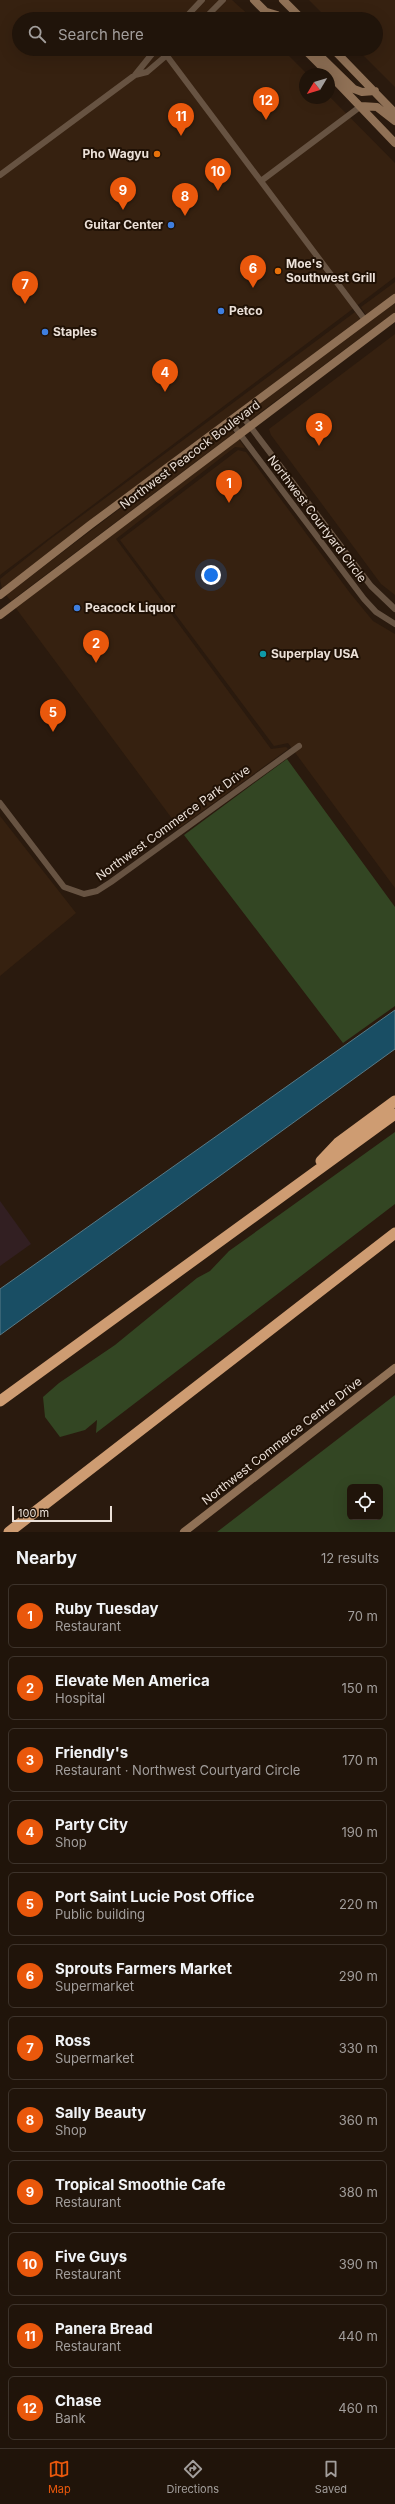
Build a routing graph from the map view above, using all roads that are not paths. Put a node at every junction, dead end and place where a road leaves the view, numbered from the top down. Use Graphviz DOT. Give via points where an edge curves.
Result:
graph roads {
  1 [pos="202,0"];
  2 [pos="223,0"];
  3 [pos="254,0"];
  4 [pos="284,0"];
  5 [pos="191,12"];
  6 [pos="211,12"];
  7 [pos="266,12"];
  8 [pos="295,12"];
  9 [pos="150,56"];
  10 [pos="167,56"];
  11 [pos="311,56"];
  12 [pos="320,56"];
  13 [pos="340,56"];
  14 [pos="323,68"];
  15 [pos="135,75"];
  16 [pos="335,80"];
  17 [pos="375,91"];
  18 [pos="361,106"];
  19 [pos="395,113"];
  20 [pos="395,121"];
  21 [pos="395,143"];
  22 [pos="0,175"];
  23 [pos="261,181"];
  24 [pos="395,298"];
  25 [pos="395,316"];
  26 [pos="365,320"];
  27 [pos="240,413"];
  28 [pos="230,420"];
  29 [pos="249,425"];
  30 [pos="239,433"];
  31 [pos="304,499"];
  32 [pos="293,507"];
  33 [pos="0,595"];
  34 [pos="395,609"];
  35 [pos="0,614"];
  36 [pos="395,624"];
  37 [pos="299,746"];
  38 [pos="0,803"];
  39 [pos="395,1101"];
  40 [pos="395,1114"];
  41 [pos="302,1181"];
  42 [pos="395,1233"];
  43 [pos="395,1368"];
  44 [pos="0,1401"];
  45 [pos="9,1532"];
  46 [pos="184,1532"];
  1 -- 5 [label="street"];
  2 -- 6 [label="street"];
  3 -- 7 [label="street"];
  4 -- 8 [label="street"];
  9 -- 15 [label="street"];
  10 -- 15 [label="street" via="147,72"];
  10 -- 23 [label="street"];
  11 -- 14 [label="street"];
  12 -- 17 [label="street" via="354,89 362,92"];
  13 -- 17 [label="street"];
  15 -- 22 [label="street"];
  16 -- 18 [label="street"];
  17 -- 19 [label="street"];
  18 -- 20 [label="street" via="377,107"];
  18 -- 21 [label="street"];
  18 -- 23 [label="street"];
  23 -- 26 [label="street"];
  24 -- 26 [label="street, Northwest Peacock Boulevard"];
  25 -- 29 [label="street, Northwest Peacock Boulevard"];
  26 -- 27 [label="street, Northwest Peacock Boulevard"];
  27 -- 28 [label="street, Northwest Peacock Boulevard"];
  27 -- 29 [label="street, Northwest Courtyard Circle"];
  28 -- 30 [label="street, Northwest Courtyard Circle"];
  28 -- 33 [label="street, Northwest Peacock Boulevard"];
  29 -- 30 [label="street, Northwest Peacock Boulevard"];
  29 -- 31 [label="street, Northwest Courtyard Circle"];
  30 -- 32 [label="street, Northwest Courtyard Circle"];
  30 -- 35 [label="street, Northwest Peacock Boulevard"];
  31 -- 32 [label="street"];
  31 -- 34 [label="street, Northwest Courtyard Circle" via="371,586"];
  32 -- 36 [label="street, Northwest Courtyard Circle" via="364,599 376,612"];
  37 -- 38 [label="street, Northwest Commerce Park Drive" via="111,882 97,891 84,894 64,887"];
  39 -- 41 [label="highway" via="338,1143"];
  40 -- 41 [label="highway"];
  41 -- 44 [label="highway"];
  42 -- 45 [label="highway"];
  43 -- 46 [label="street, Northwest Commerce Centre Drive"];
}
